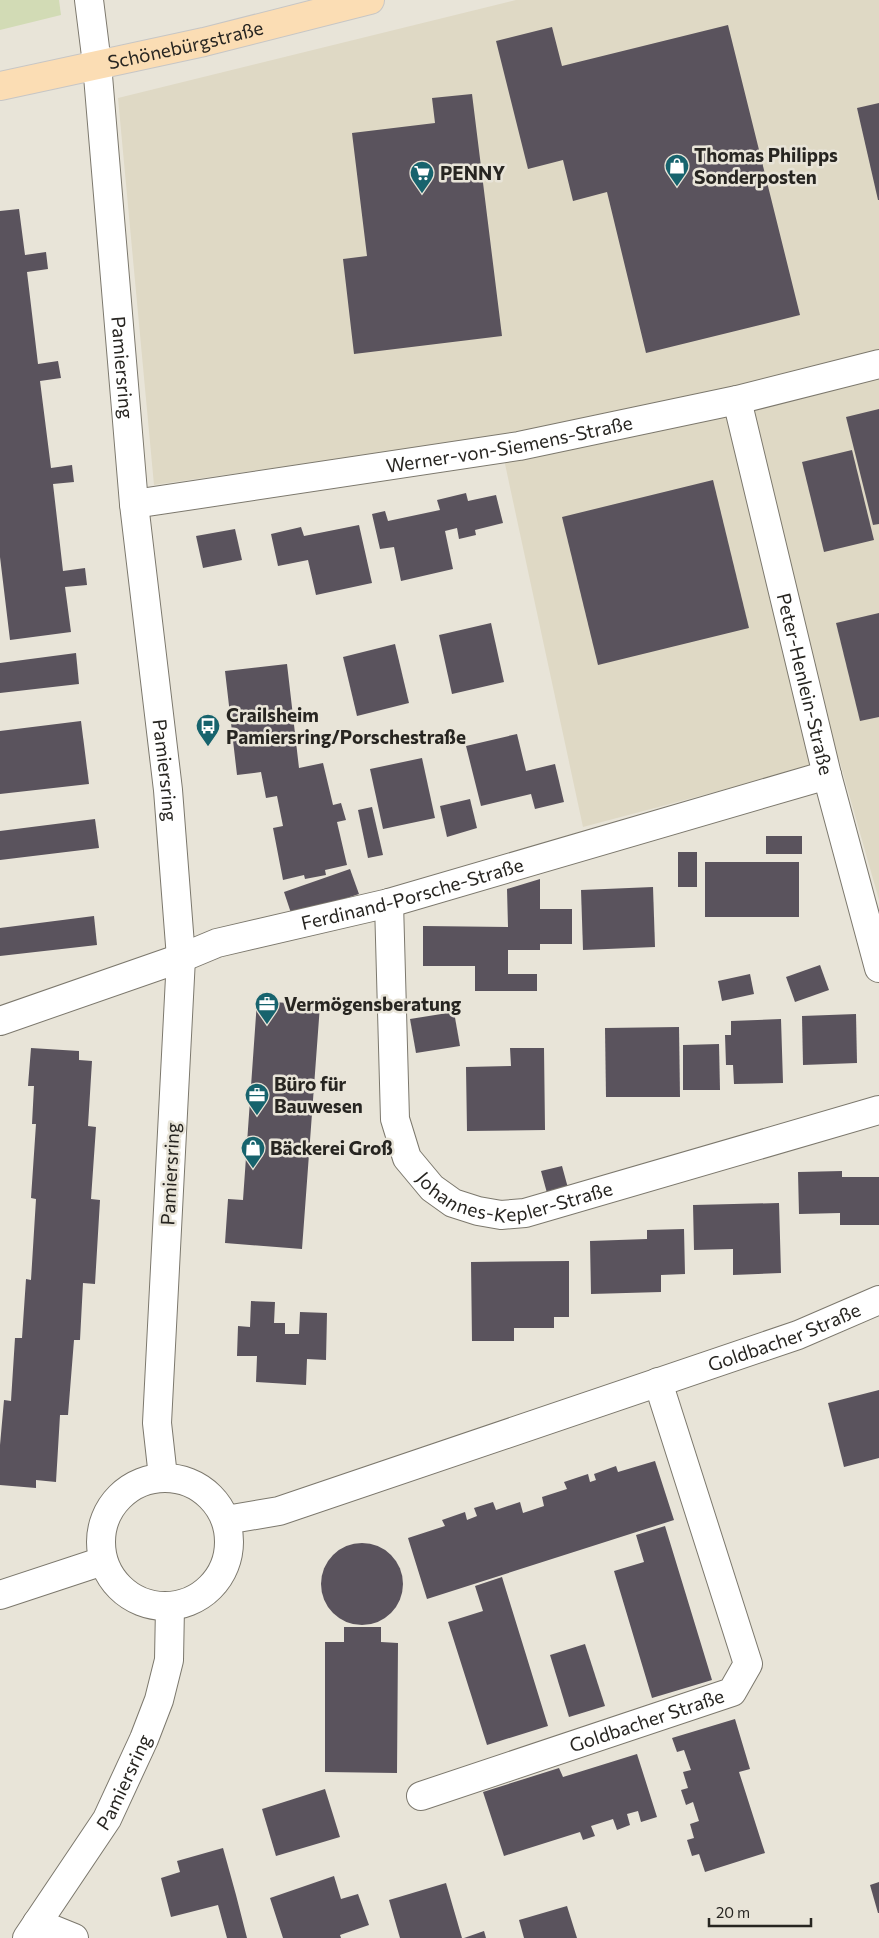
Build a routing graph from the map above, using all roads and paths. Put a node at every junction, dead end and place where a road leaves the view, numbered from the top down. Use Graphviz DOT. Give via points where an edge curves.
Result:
graph roads {
  1 [pos="89,0"];
  2 [pos="370,0"];
  3 [pos="98,64"];
  4 [pos="0,86"];
  5 [pos="879,364"];
  6 [pos="737,400"];
  7 [pos="134,504"];
  8 [pos="827,775"];
  9 [pos="390,903"];
  10 [pos="181,958"];
  11 [pos="879,968"];
  12 [pos="0,1021"];
  13 [pos="879,1110"];
  14 [pos="879,1300"];
  15 [pos="658,1382"];
  16 [pos="163,1477"];
  17 [pos="226,1520"];
  18 [pos="103,1562"];
  19 [pos="0,1595"];
  20 [pos="170,1607"];
  21 [pos="421,1796"];
  22 [pos="32,1930"];
  23 [pos="74,1938"];
  1 -- 3 [label="street, Pamiersring"];
  2 -- 3 [label="main road, Schönebürgstraße" via="204,42"];
  3 -- 4 [label="main road, Schönebürgstraße"];
  3 -- 7 [label="street, Pamiersring"];
  5 -- 6 [label="street, Werner-von-Siemens-Straße"];
  6 -- 7 [label="street, Werner-von-Siemens-Straße" via="518,446"];
  6 -- 8 [label="street, Peter-Henlein-Straße"];
  7 -- 10 [label="street, Pamiersring" via="168,790"];
  8 -- 9 [label="street, Ferdinand-Porsche-Straße"];
  8 -- 11 [label="street, Peter-Henlein-Straße"];
  9 -- 10 [label="street, Ferdinand-Porsche-Straße" via="216,943"];
  9 -- 13 [label="street, Johannes-Kepler-Straße" via="395,1119 407,1158 432,1188 454,1203 478,1211 525,1213"];
  10 -- 12 [label="street, Ferdinand-Porsche-Straße"];
  10 -- 16 [label="street, Pamiersring" via="157,1422"];
  14 -- 15 [label="street, Goldbacher Straße" via="798,1335"];
  15 -- 17 [label="street, Goldbacher Straße" via="279,1511"];
  15 -- 21 [label="street, Goldbacher Straße" via="748,1664 732,1692"];
  16 -- 17 [label="street" via="190,1482 212,1497"];
  16 -- 18 [label="street" via="133,1486 120,1495 106,1514 100,1538"];
  17 -- 20 [label="street" via="230,1544 225,1568 210,1588 190,1602"];
  18 -- 19 [label="street"];
  18 -- 20 [label="street" via="112,1580 127,1595 146,1604"];
  20 -- 22 [label="street, Pamiersring" via="169,1660 144,1740 107,1819"];
  22 -- 23 [label="street"];
}
